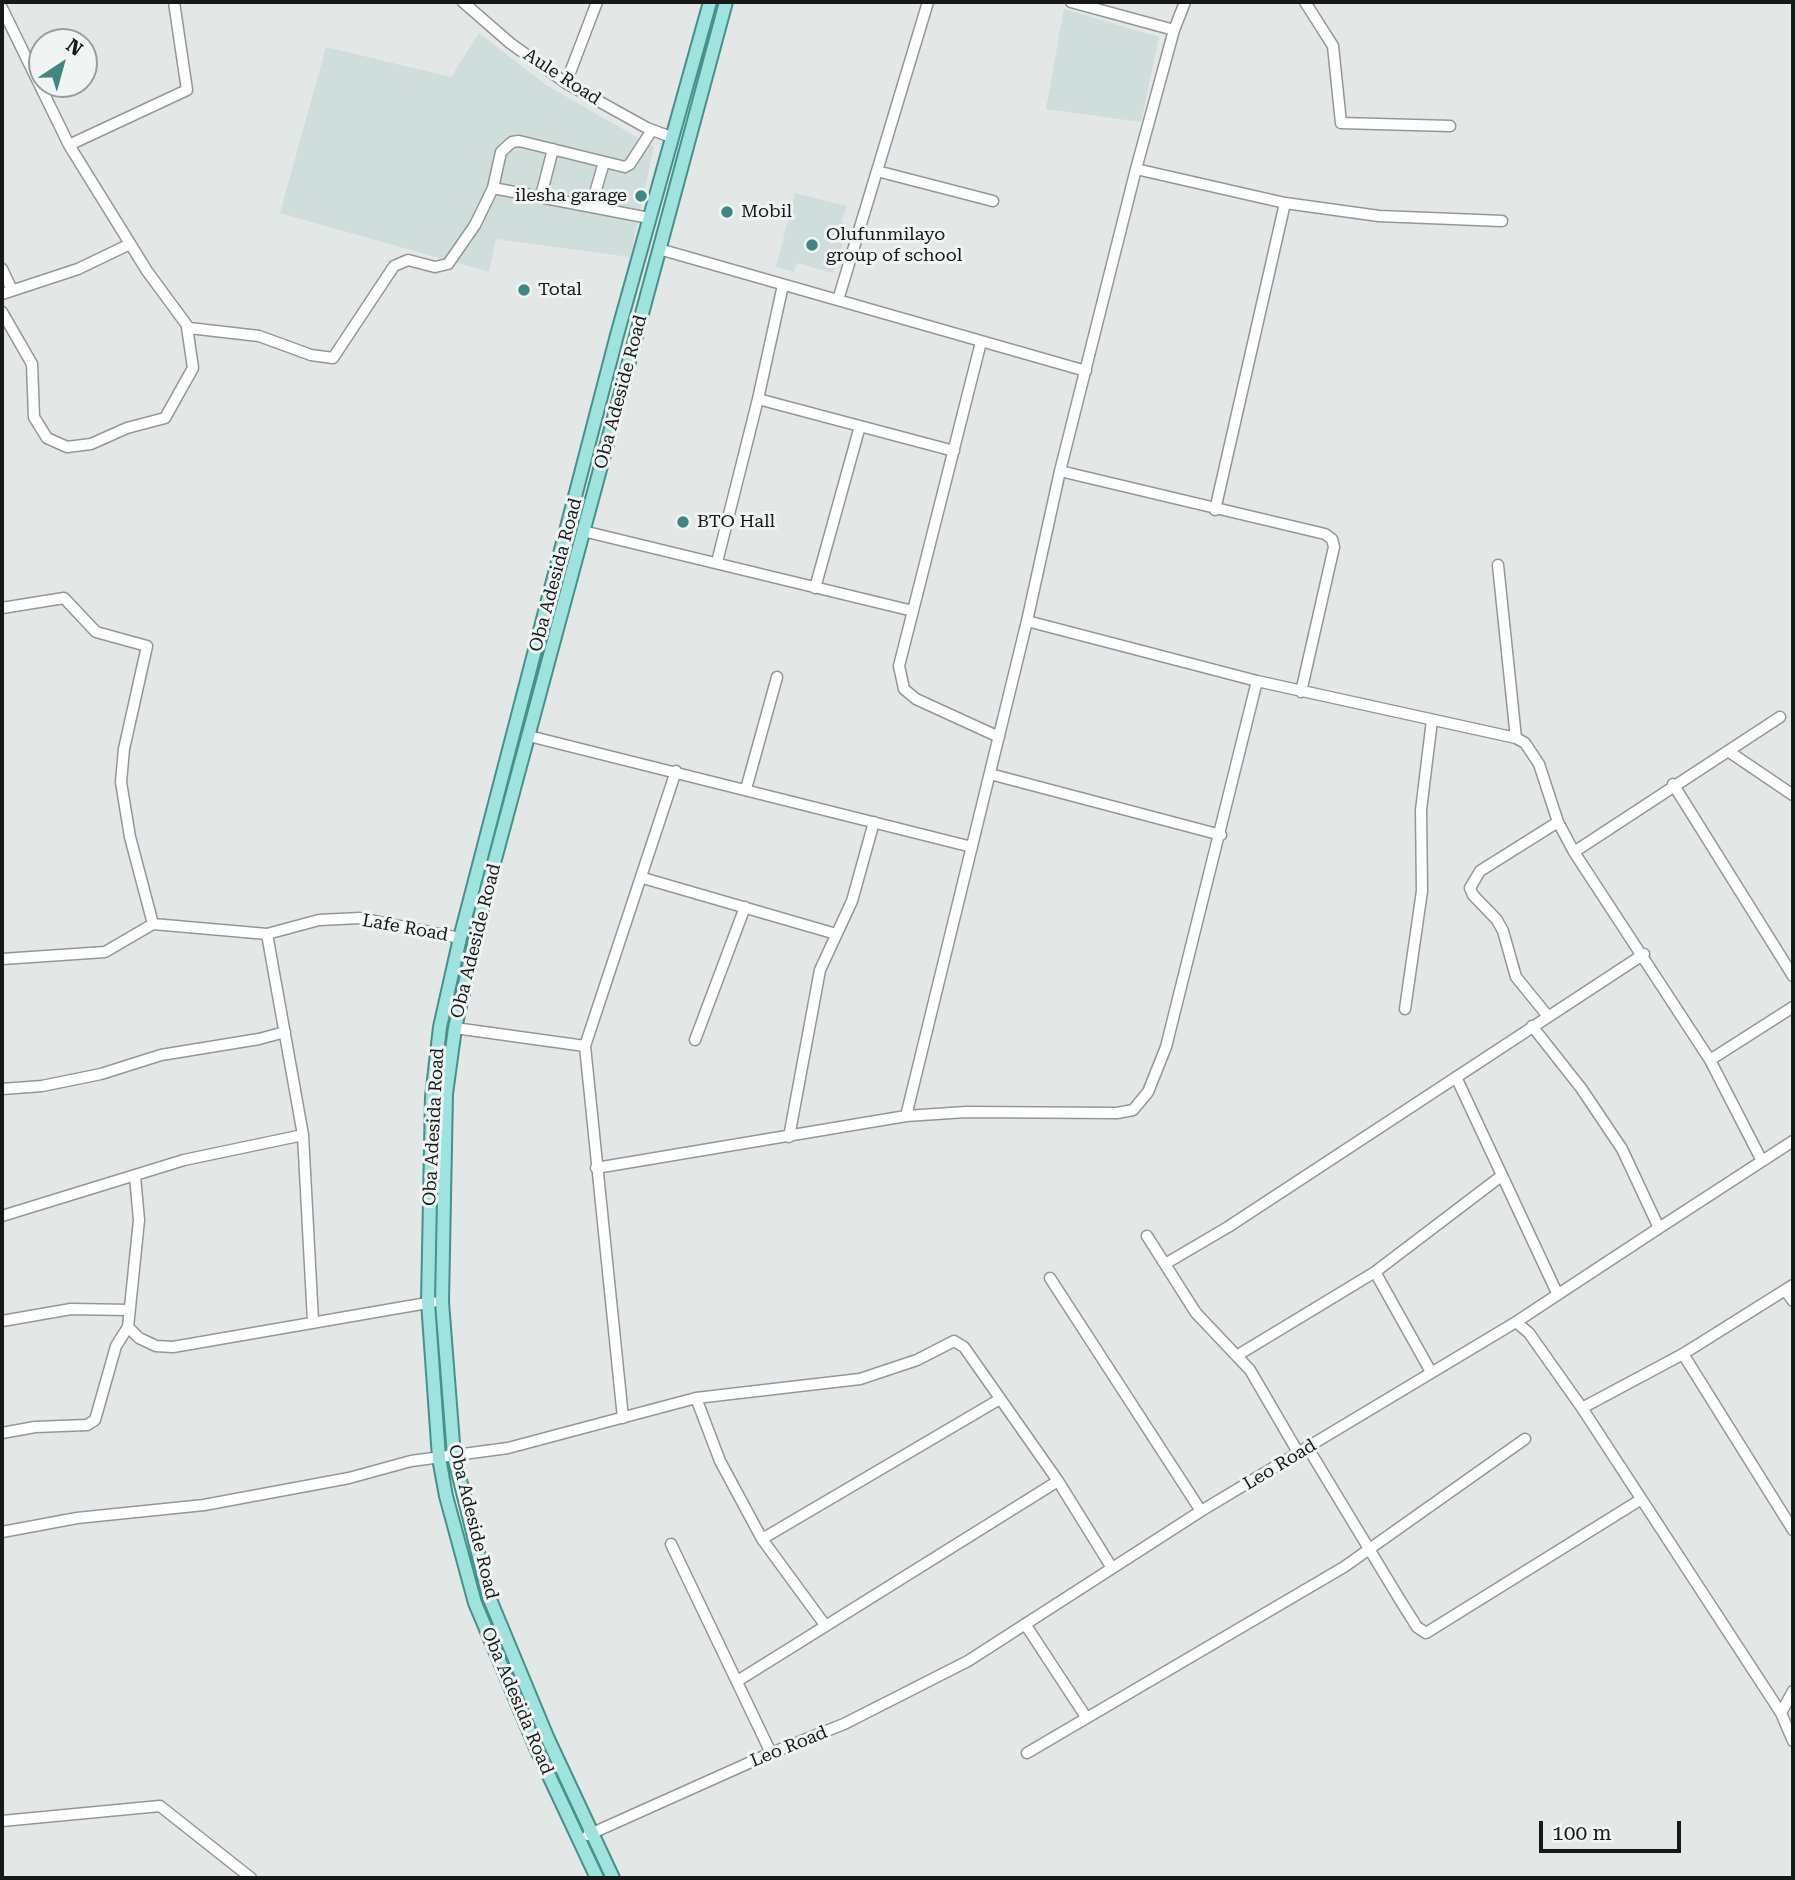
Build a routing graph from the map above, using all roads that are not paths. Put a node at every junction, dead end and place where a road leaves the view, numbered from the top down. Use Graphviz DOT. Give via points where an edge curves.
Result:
graph roads {
  1 [pos="174,2"];
  2 [pos="463,2"];
  3 [pos="597,2"];
  4 [pos="710,2"];
  5 [pos="726,2"];
  6 [pos="928,2"];
  7 [pos="1071,2"];
  8 [pos="1185,2"];
  9 [pos="1305,2"];
  10 [pos="2,8"];
  11 [pos="1174,30"];
  12 [pos="566,83"];
  13 [pos="1450,126"];
  14 [pos="652,130"];
  15 [pos="671,137"];
  16 [pos="69,145"];
  17 [pos="553,149"];
  18 [pos="604,162"];
  19 [pos="1136,169"];
  20 [pos="877,171"];
  21 [pos="493,188"];
  22 [pos="541,197"];
  23 [pos="993,201"];
  24 [pos="1285,203"];
  25 [pos="591,207"];
  26 [pos="649,218"];
  27 [pos="1502,220"];
  28 [pos="130,244"];
  29 [pos="659,249"];
  30 [pos="2,269"];
  31 [pos="783,285"];
  32 [pos="7,292"];
  33 [pos="838,300"];
  34 [pos="2,312"];
  35 [pos="187,327"];
  36 [pos="981,342"];
  37 [pos="1086,371"];
  38 [pos="758,399"];
  39 [pos="860,426"];
  40 [pos="954,450"];
  41 [pos="1060,471"];
  42 [pos="578,493"];
  43 [pos="593,497"];
  44 [pos="1215,510"];
  45 [pos="583,531"];
  46 [pos="717,562"];
  47 [pos="1497,565"];
  48 [pos="815,588"];
  49 [pos="2,608"];
  50 [pos="913,611"];
  51 [pos="1027,621"];
  52 [pos="777,677"];
  53 [pos="1257,681"];
  54 [pos="1301,692"];
  55 [pos="1780,717"];
  56 [pos="1432,720"];
  57 [pos="529,736"];
  58 [pos="999,737"];
  59 [pos="1516,738"];
  60 [pos="1728,751"];
  61 [pos="508,759"];
  62 [pos="522,763"];
  63 [pos="676,771"];
  64 [pos="990,774"];
  65 [pos="1673,784"];
  66 [pos="746,789"];
  67 [pos="1793,795"];
  68 [pos="874,821"];
  69 [pos="1558,822"];
  70 [pos="1221,835"];
  71 [pos="972,847"];
  72 [pos="1574,852"];
  73 [pos="642,878"];
  74 [pos="745,907"];
  75 [pos="153,924"];
  76 [pos="267,934"];
  77 [pos="836,934"];
  78 [pos="460,938"];
  79 [pos="1644,954"];
  80 [pos="2,960"];
  81 [pos="1793,976"];
  82 [pos="1793,1007"];
  83 [pos="1405,1009"];
  84 [pos="1547,1015"];
  85 [pos="1532,1026"];
  86 [pos="455,1028"];
  87 [pos="285,1032"];
  88 [pos="695,1040"];
  89 [pos="585,1046"];
  90 [pos="1710,1060"];
  91 [pos="1456,1077"];
  92 [pos="2,1089"];
  93 [pos="906,1116"];
  94 [pos="303,1135"];
  95 [pos="789,1137"];
  96 [pos="1793,1141"];
  97 [pos="1762,1161"];
  98 [pos="596,1168"];
  99 [pos="135,1176"];
  100 [pos="1500,1177"];
  101 [pos="2,1216"];
  102 [pos="1658,1228"];
  103 [pos="1147,1236"];
  104 [pos="1165,1264"];
  105 [pos="1375,1272"];
  106 [pos="1050,1278"];
  107 [pos="1789,1287"];
  108 [pos="1557,1293"];
  109 [pos="1793,1301"];
  110 [pos="428,1302"];
  111 [pos="442,1302"];
  112 [pos="129,1310"];
  113 [pos="2,1321"];
  114 [pos="313,1321"];
  115 [pos="1516,1321"];
  116 [pos="128,1327"];
  117 [pos="1683,1354"];
  118 [pos="1238,1355"];
  119 [pos="1431,1372"];
  120 [pos="696,1398"];
  121 [pos="1000,1399"];
  122 [pos="1582,1408"];
  123 [pos="623,1418"];
  124 [pos="2,1433"];
  125 [pos="1525,1439"];
  126 [pos="1304,1451"];
  127 [pos="454,1456"];
  128 [pos="439,1458"];
  129 [pos="1058,1481"];
  130 [pos="1640,1500"];
  131 [pos="1201,1511"];
  132 [pos="1793,1530"];
  133 [pos="2,1532"];
  134 [pos="762,1539"];
  135 [pos="671,1544"];
  136 [pos="1370,1549"];
  137 [pos="1112,1568"];
  138 [pos="1025,1624"];
  139 [pos="825,1625"];
  140 [pos="738,1680"];
  141 [pos="1793,1691"];
  142 [pos="1781,1713"];
  143 [pos="1086,1717"];
  144 [pos="1793,1741"];
  145 [pos="771,1753"];
  146 [pos="1027,1754"];
  147 [pos="2,1821"];
  148 [pos="593,1832"];
  149 [pos="579,1839"];
  150 [pos="251,1878"];
  151 [pos="597,1878"];
  152 [pos="613,1878"];
  1 -- 16 [label="street" via="187,90"];
  2 -- 12 [label="street, Aule Road"];
  3 -- 12 [label="street"];
  4 -- 15 [label="main road, Oba Adesida Road"];
  5 -- 29 [label="main road, Oba Adeside Road"];
  6 -- 20 [label="street"];
  7 -- 11 [label="street"];
  8 -- 11 [label="street"];
  9 -- 13 [label="street" via="1333,46 1341,123"];
  10 -- 16 [label="street"];
  11 -- 19 [label="street"];
  12 -- 14 [label="street, Aule Road"];
  14 -- 15 [label="street, Aule Road"];
  14 -- 18 [label="street" via="628,167"];
  15 -- 26 [label="main road, Oba Adesida Road"];
  16 -- 28 [label="street"];
  17 -- 18 [label="street"];
  17 -- 21 [label="street" via="519,141 505,145"];
  17 -- 22 [label="street"];
  18 -- 25 [label="street"];
  19 -- 24 [label="street"];
  19 -- 37 [label="street"];
  20 -- 23 [label="street"];
  20 -- 33 [label="street"];
  21 -- 22 [label="street"];
  21 -- 35 [label="street" via="448,264 435,267 408,260 394,266 333,358 259,336"];
  22 -- 25 [label="street"];
  24 -- 27 [label="street" via="1378,216"];
  24 -- 44 [label="street"];
  25 -- 26 [label="street"];
  26 -- 42 [label="main road, Oba Adesida Road"];
  28 -- 32 [label="street" via="78,269"];
  28 -- 35 [label="street"];
  29 -- 31 [label="street"];
  29 -- 43 [label="main road, Oba Adeside Road"];
  30 -- 32 [label="street"];
  31 -- 33 [label="street"];
  31 -- 38 [label="street"];
  33 -- 36 [label="street"];
  34 -- 35 [label="street" via="32,364 34,417 47,438 67,447 91,444 165,418 193,369"];
  36 -- 37 [label="street"];
  36 -- 40 [label="street"];
  37 -- 41 [label="street"];
  38 -- 39 [label="street"];
  38 -- 46 [label="street"];
  39 -- 40 [label="street"];
  39 -- 48 [label="street"];
  40 -- 50 [label="street"];
  41 -- 44 [label="street"];
  41 -- 51 [label="street"];
  42 -- 43 [label="main road"];
  42 -- 61 [label="main road, Oba Adesida Road"];
  43 -- 45 [label="main road, Oba Adeside Road"];
  44 -- 54 [label="street" via="1332,539 1334,547"];
  45 -- 46 [label="street"];
  45 -- 57 [label="main road, Oba Adeside Road"];
  46 -- 48 [label="street"];
  47 -- 59 [label="street"];
  48 -- 50 [label="street"];
  49 -- 75 [label="street" via="64,598 96,632 147,646 121,782 130,838"];
  50 -- 58 [label="street" via="899,666 904,689 916,699"];
  51 -- 53 [label="street"];
  51 -- 58 [label="street"];
  52 -- 66 [label="street"];
  53 -- 54 [label="street"];
  53 -- 70 [label="street"];
  54 -- 56 [label="street"];
  55 -- 60 [label="street"];
  56 -- 59 [label="street"];
  56 -- 83 [label="street" via="1421,810 1422,891"];
  57 -- 62 [label="main road, Oba Adeside Road"];
  57 -- 63 [label="street"];
  58 -- 64 [label="street"];
  59 -- 69 [label="street" via="1530,747 1539,764"];
  60 -- 65 [label="street"];
  60 -- 67 [label="street"];
  61 -- 62 [label="main road"];
  61 -- 78 [label="main road, Oba Adesida Road"];
  62 -- 86 [label="main road, Oba Adeside Road"];
  63 -- 66 [label="street"];
  63 -- 73 [label="street"];
  64 -- 70 [label="street"];
  64 -- 71 [label="street"];
  65 -- 72 [label="street"];
  65 -- 81 [label="street"];
  66 -- 68 [label="street"];
  68 -- 71 [label="street"];
  68 -- 77 [label="street" via="852,901"];
  69 -- 72 [label="street"];
  69 -- 84 [label="street" via="1480,871 1470,888 1503,931 1516,977"];
  70 -- 93 [label="street" via="1166,1047 1148,1093 1133,1110"];
  71 -- 93 [label="street"];
  72 -- 79 [label="street"];
  73 -- 74 [label="street"];
  73 -- 89 [label="street"];
  74 -- 77 [label="street"];
  74 -- 88 [label="street"];
  75 -- 76 [label="street"];
  75 -- 80 [label="street" via="105,952"];
  76 -- 78 [label="street, Lafe Road" via="319,920 360,918"];
  76 -- 87 [label="street"];
  77 -- 95 [label="street" via="818,982"];
  78 -- 110 [label="main road, Oba Adesida Road" via="434,1060"];
  79 -- 84 [label="street"];
  79 -- 90 [label="street"];
  82 -- 90 [label="street"];
  84 -- 85 [label="street"];
  85 -- 91 [label="street"];
  85 -- 102 [label="street" via="1622,1149"];
  86 -- 89 [label="street"];
  86 -- 111 [label="main road, Oba Adeside Road" via="446,1094"];
  87 -- 92 [label="street" via="161,1055 42,1086"];
  87 -- 94 [label="street"];
  89 -- 98 [label="street"];
  90 -- 97 [label="street"];
  91 -- 100 [label="street"];
  91 -- 104 [label="street"];
  93 -- 95 [label="street"];
  94 -- 99 [label="street" via="226,1149"];
  94 -- 114 [label="street"];
  95 -- 98 [label="street"];
  96 -- 97 [label="street, Leo Road"];
  97 -- 102 [label="street, Leo Road"];
  98 -- 123 [label="street"];
  99 -- 101 [label="street"];
  99 -- 112 [label="street" via="139,1220"];
  100 -- 105 [label="street"];
  100 -- 108 [label="street"];
  102 -- 108 [label="street, Leo Road"];
  103 -- 104 [label="street"];
  104 -- 118 [label="street" via="1196,1313"];
  105 -- 118 [label="street"];
  105 -- 119 [label="street"];
  106 -- 131 [label="street"];
  107 -- 109 [label="street"];
  107 -- 117 [label="street"];
  108 -- 115 [label="street, Leo Road"];
  110 -- 111 [label="street"];
  110 -- 114 [label="street"];
  110 -- 128 [label="main road, Oba Adesida Road"];
  111 -- 127 [label="main road, Oba Adeside Road"];
  112 -- 113 [label="street" via="71,1309"];
  112 -- 116 [label="street"];
  114 -- 116 [label="street" via="173,1347 156,1346"];
  115 -- 119 [label="street, Leo Road"];
  115 -- 122 [label="street"];
  116 -- 124 [label="street" via="116,1346 95,1420"];
  117 -- 122 [label="street"];
  117 -- 132 [label="street"];
  118 -- 126 [label="street"];
  119 -- 126 [label="street, Leo Road"];
  120 -- 121 [label="street" via="860,1379 954,1342 964,1347"];
  120 -- 123 [label="street"];
  120 -- 134 [label="street" via="720,1461"];
  121 -- 129 [label="street"];
  121 -- 134 [label="street"];
  122 -- 130 [label="street"];
  123 -- 127 [label="street" via="555,1438"];
  125 -- 136 [label="street"];
  126 -- 131 [label="street, Leo Road"];
  126 -- 136 [label="street"];
  127 -- 128 [label="street"];
  127 -- 148 [label="main road, Oba Adeside Road" via="489,1597 548,1739"];
  128 -- 133 [label="street" via="216,1503 77,1518"];
  128 -- 149 [label="main road, Oba Adesida Road" via="475,1603"];
  129 -- 137 [label="street"];
  129 -- 139 [label="street"];
  130 -- 136 [label="street" via="1426,1633 1417,1627"];
  130 -- 142 [label="street"];
  131 -- 137 [label="street, Leo Road"];
  134 -- 139 [label="street"];
  135 -- 140 [label="street"];
  136 -- 143 [label="street"];
  137 -- 138 [label="street, Leo Road"];
  138 -- 143 [label="street"];
  138 -- 145 [label="street, Leo Road" via="903,1696"];
  139 -- 140 [label="street"];
  140 -- 145 [label="street"];
  141 -- 142 [label="street"];
  142 -- 144 [label="street"];
  143 -- 146 [label="street"];
  145 -- 148 [label="street, Leo Road"];
  147 -- 150 [label="street" via="160,1806"];
  148 -- 149 [label="street, Leo Road"];
  148 -- 152 [label="main road, Oba Adeside Road"];
  149 -- 151 [label="main road, Oba Adesida Road"];
}
